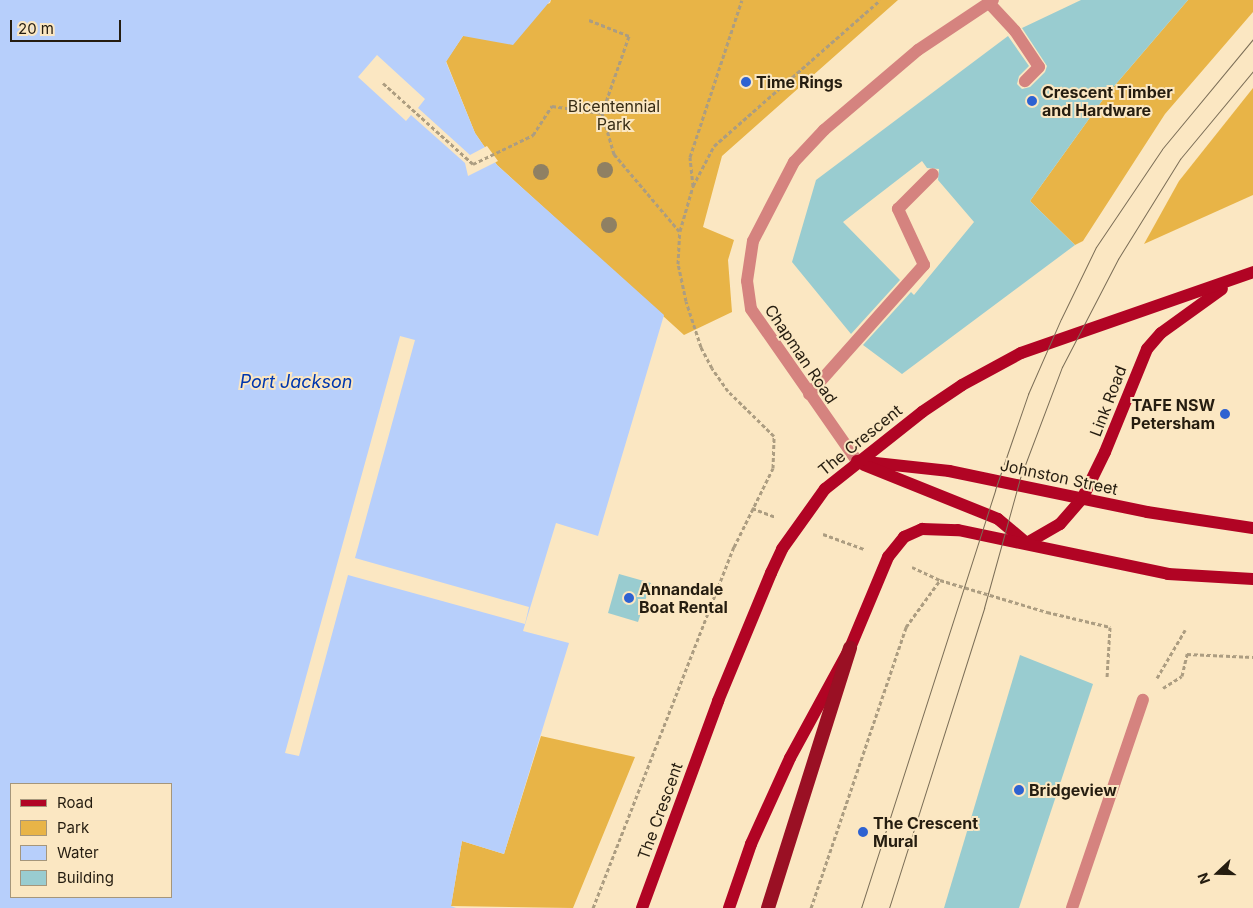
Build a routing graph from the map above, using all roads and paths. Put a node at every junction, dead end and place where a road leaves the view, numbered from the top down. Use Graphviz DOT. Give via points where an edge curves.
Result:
graph roads {
  1 [pos="742,0"];
  2 [pos="880,0"];
  3 [pos="991,1"];
  4 [pos="589,20"];
  5 [pos="1025,81"];
  6 [pos="383,83"];
  7 [pos="602,112"];
  8 [pos="932,174"];
  9 [pos="693,186"];
  10 [pos="680,231"];
  11 [pos="1253,272"];
  12 [pos="1232,281"];
  13 [pos="809,394"];
  14 [pos="857,462"];
  15 [pos="1082,499"];
  16 [pos="752,508"];
  17 [pos="798,525"];
  18 [pos="1253,528"];
  19 [pos="1027,543"];
  20 [pos="888,557"];
  21 [pos="1253,578"];
  22 [pos="940,580"];
  23 [pos="1185,630"];
  24 [pos="850,648"];
  25 [pos="1253,657"];
  26 [pos="1107,677"];
  27 [pos="1144,700"];
  28 [pos="593,908"];
  29 [pos="642,908"];
  30 [pos="728,908"];
  31 [pos="768,908"];
  32 [pos="811,908"];
  33 [pos="1072,908"];
  1 -- 9 [label="path" via="690,158"];
  2 -- 9 [label="path" via="714,146"];
  3 -- 5 [label="street" via="1016,31 1039,67"];
  3 -- 13 [label="street, Chapman Road" via="918,50 824,130 794,162 753,241 747,281 750,309"];
  4 -- 7 [label="path" via="629,36"];
  6 -- 7 [label="path" via="473,164 533,135 552,106"];
  7 -- 10 [label="path" via="614,154"];
  8 -- 13 [label="street" via="898,209 924,265"];
  9 -- 10 [label="path"];
  10 -- 16 [label="path" via="678,264 701,347 728,391 774,436 772,468"];
  11 -- 12 [label="main road, The Crescent"];
  12 -- 14 [label="main road, The Crescent" via="1021,353 962,385"];
  12 -- 15 [label="main road, Link Road" via="1161,332 1146,349 1105,452"];
  13 -- 14 [label="street, Chapman Road"];
  14 -- 15 [label="main road, Johnston Street" via="950,470"];
  14 -- 17 [label="main road, The Crescent" via="825,489"];
  14 -- 19 [label="main road" via="998,519"];
  15 -- 18 [label="main road, Johnston Street"];
  15 -- 19 [label="main road, Link Road" via="1060,524"];
  16 -- 17 [label="path"];
  16 -- 28 [label="path"];
  17 -- 20 [label="path"];
  17 -- 29 [label="main road, The Crescent" via="771,572 718,701"];
  19 -- 20 [label="main road" via="941,528 922,530 904,537"];
  19 -- 21 [label="main road" via="1168,574"];
  20 -- 22 [label="path"];
  20 -- 24 [label="main road"];
  22 -- 26 [label="path" via="1046,612 1110,627"];
  22 -- 32 [label="path" via="906,627"];
  23 -- 27 [label="path"];
  24 -- 30 [label="main road" via="790,758 751,844"];
  24 -- 31 [label="highway"];
  25 -- 27 [label="path" via="1187,654 1182,676"];
  27 -- 33 [label="street"];
}
